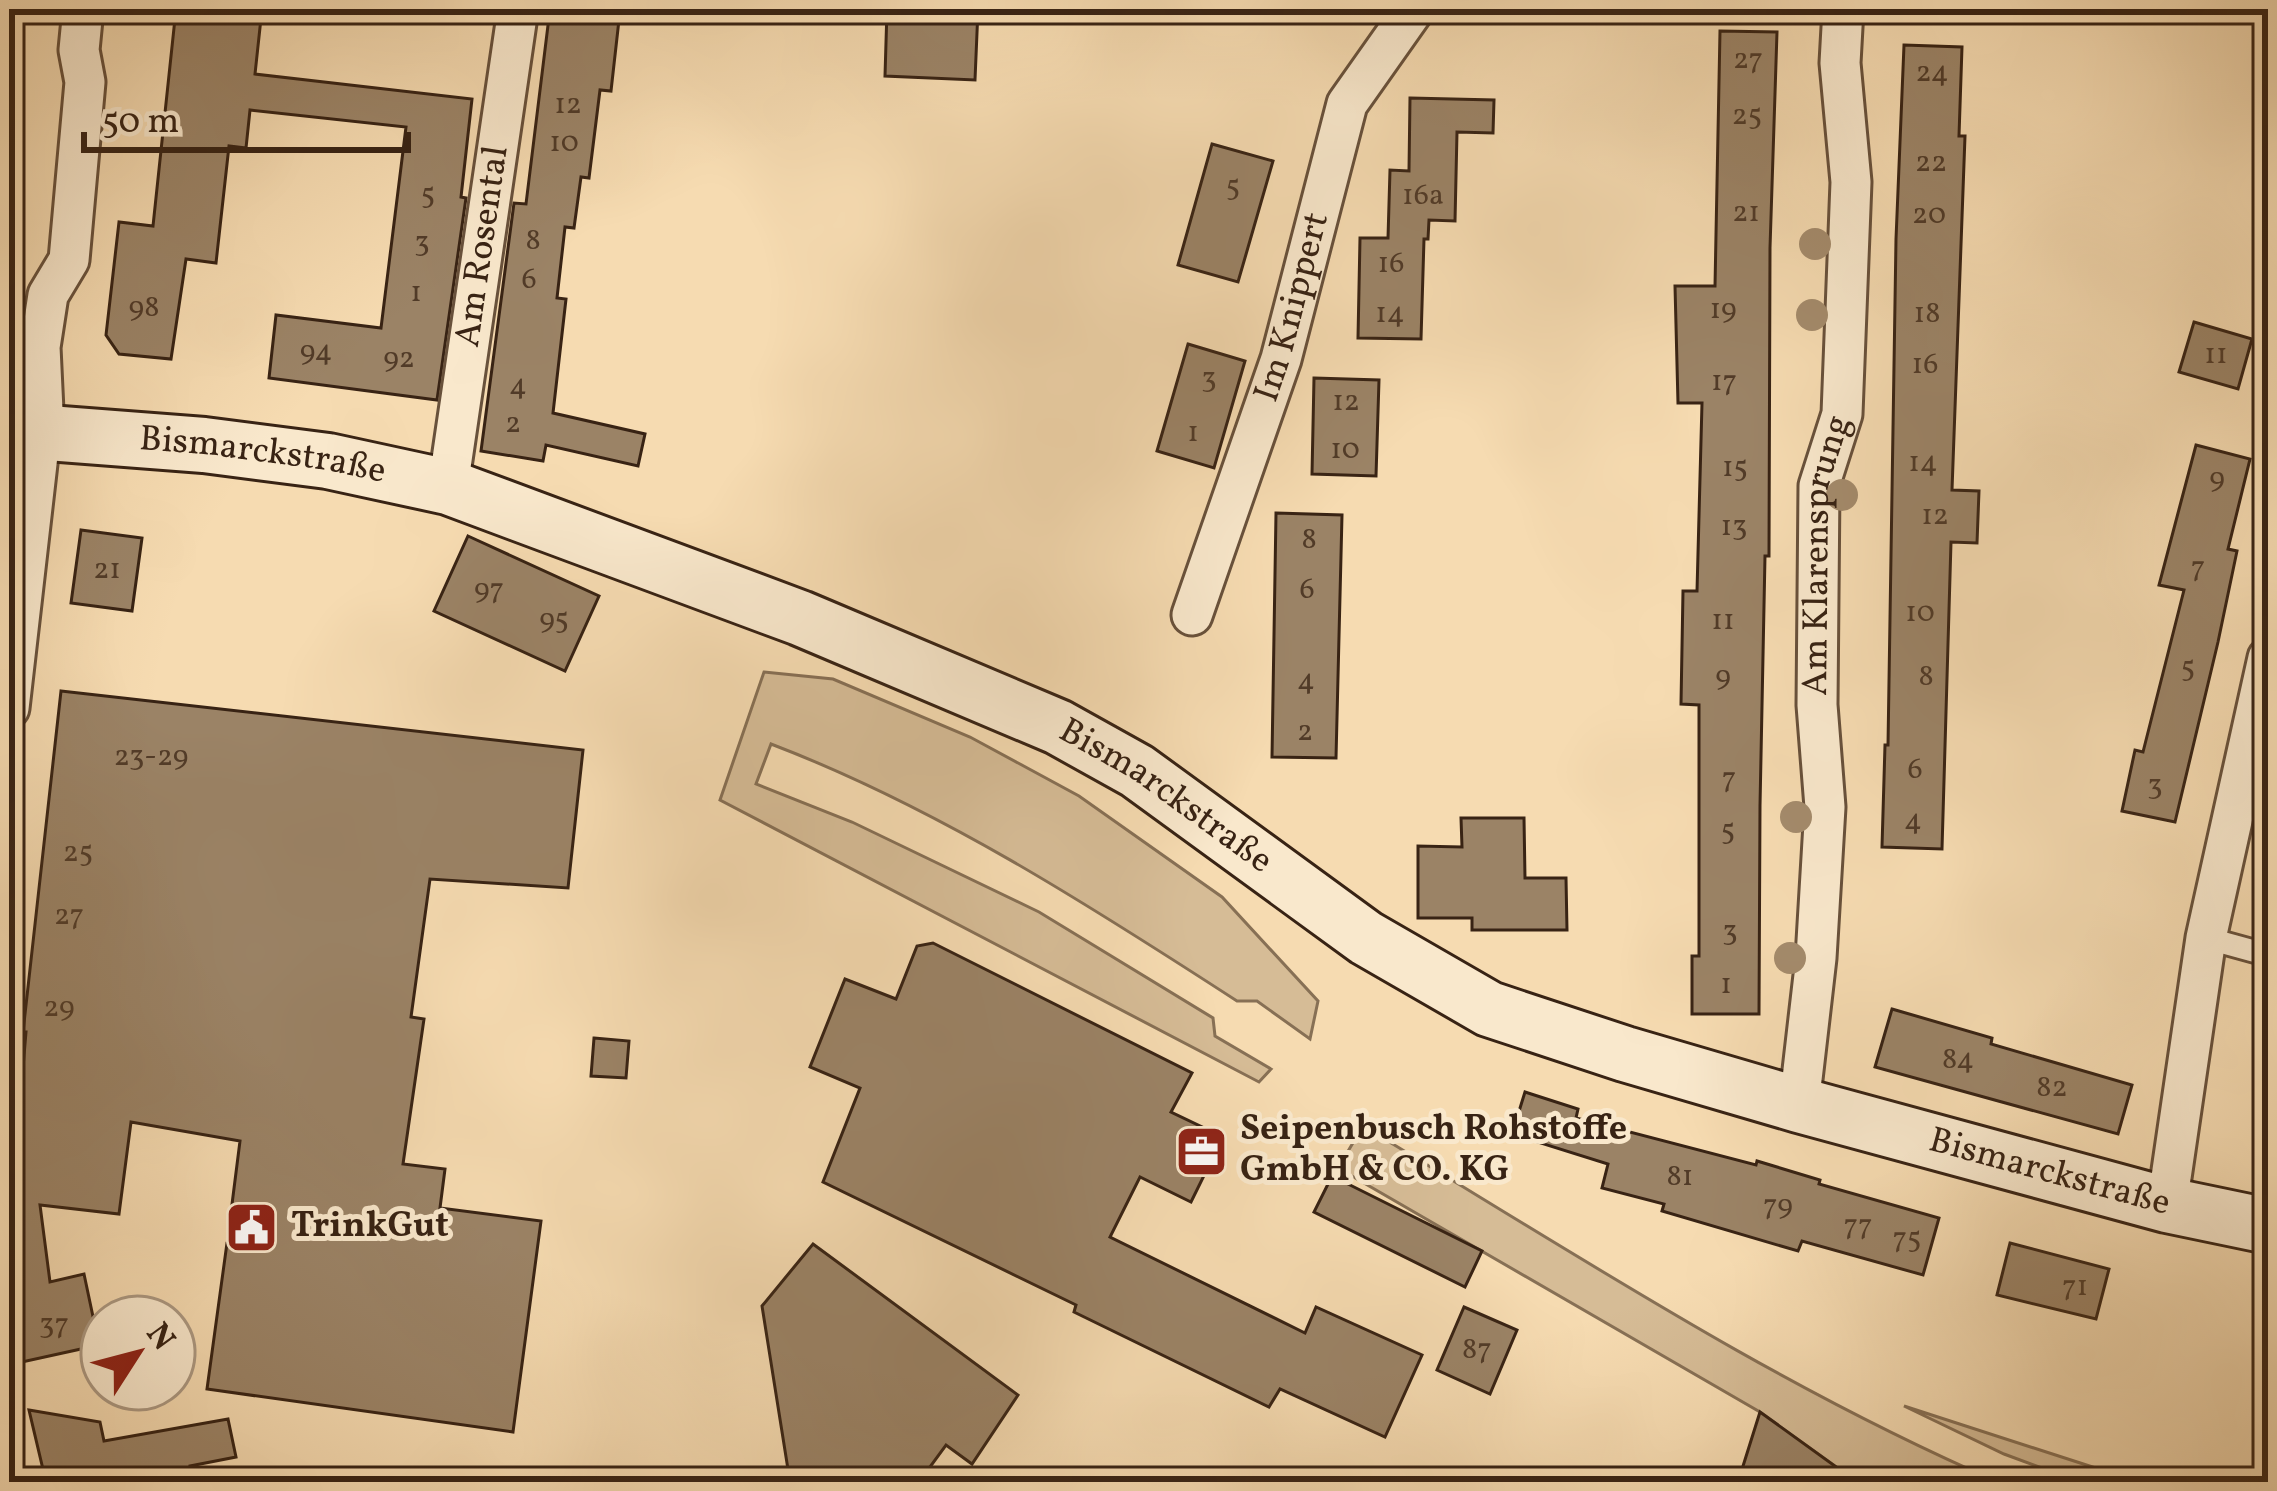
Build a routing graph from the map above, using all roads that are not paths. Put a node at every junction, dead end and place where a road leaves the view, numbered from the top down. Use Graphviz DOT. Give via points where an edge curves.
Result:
graph roads {
  1 [pos="83,9"];
  2 [pos="518,9"];
  3 [pos="1414,9"];
  4 [pos="1844,9"];
  5 [pos="25,433"];
  6 [pos="448,487"];
  7 [pos="1192,615"];
  8 [pos="2268,658"];
  9 [pos="9,708"];
  10 [pos="2206,938"];
  11 [pos="2268,955"];
  12 [pos="1799,1105"];
  13 [pos="2167,1205"];
  14 [pos="2268,1226"];
  1 -- 5 [label="street" via="70,260 48,295"];
  2 -- 6 [label="street, Am Rosental"];
  3 -- 7 [label="street, Im Knippert" via="1347,104 1281,359"];
  4 -- 12 [label="street, Am Klarensprung" via="1848,275 1842,414 1819,486 1817,706 1825,808"];
  5 -- 6 [label="street, Bismarckstraße" via="307,458"];
  5 -- 9 [label="street"];
  6 -- 12 [label="street, Bismarckstraße" via="800,618 1058,728 1137,772 1366,938 1489,1009"];
  8 -- 10 [label="street"];
  10 -- 11 [label="lane"];
  10 -- 13 [label="street"];
  12 -- 13 [label="street, Bismarckstraße"];
  13 -- 14 [label="street, Bismarckstraße"];
}
